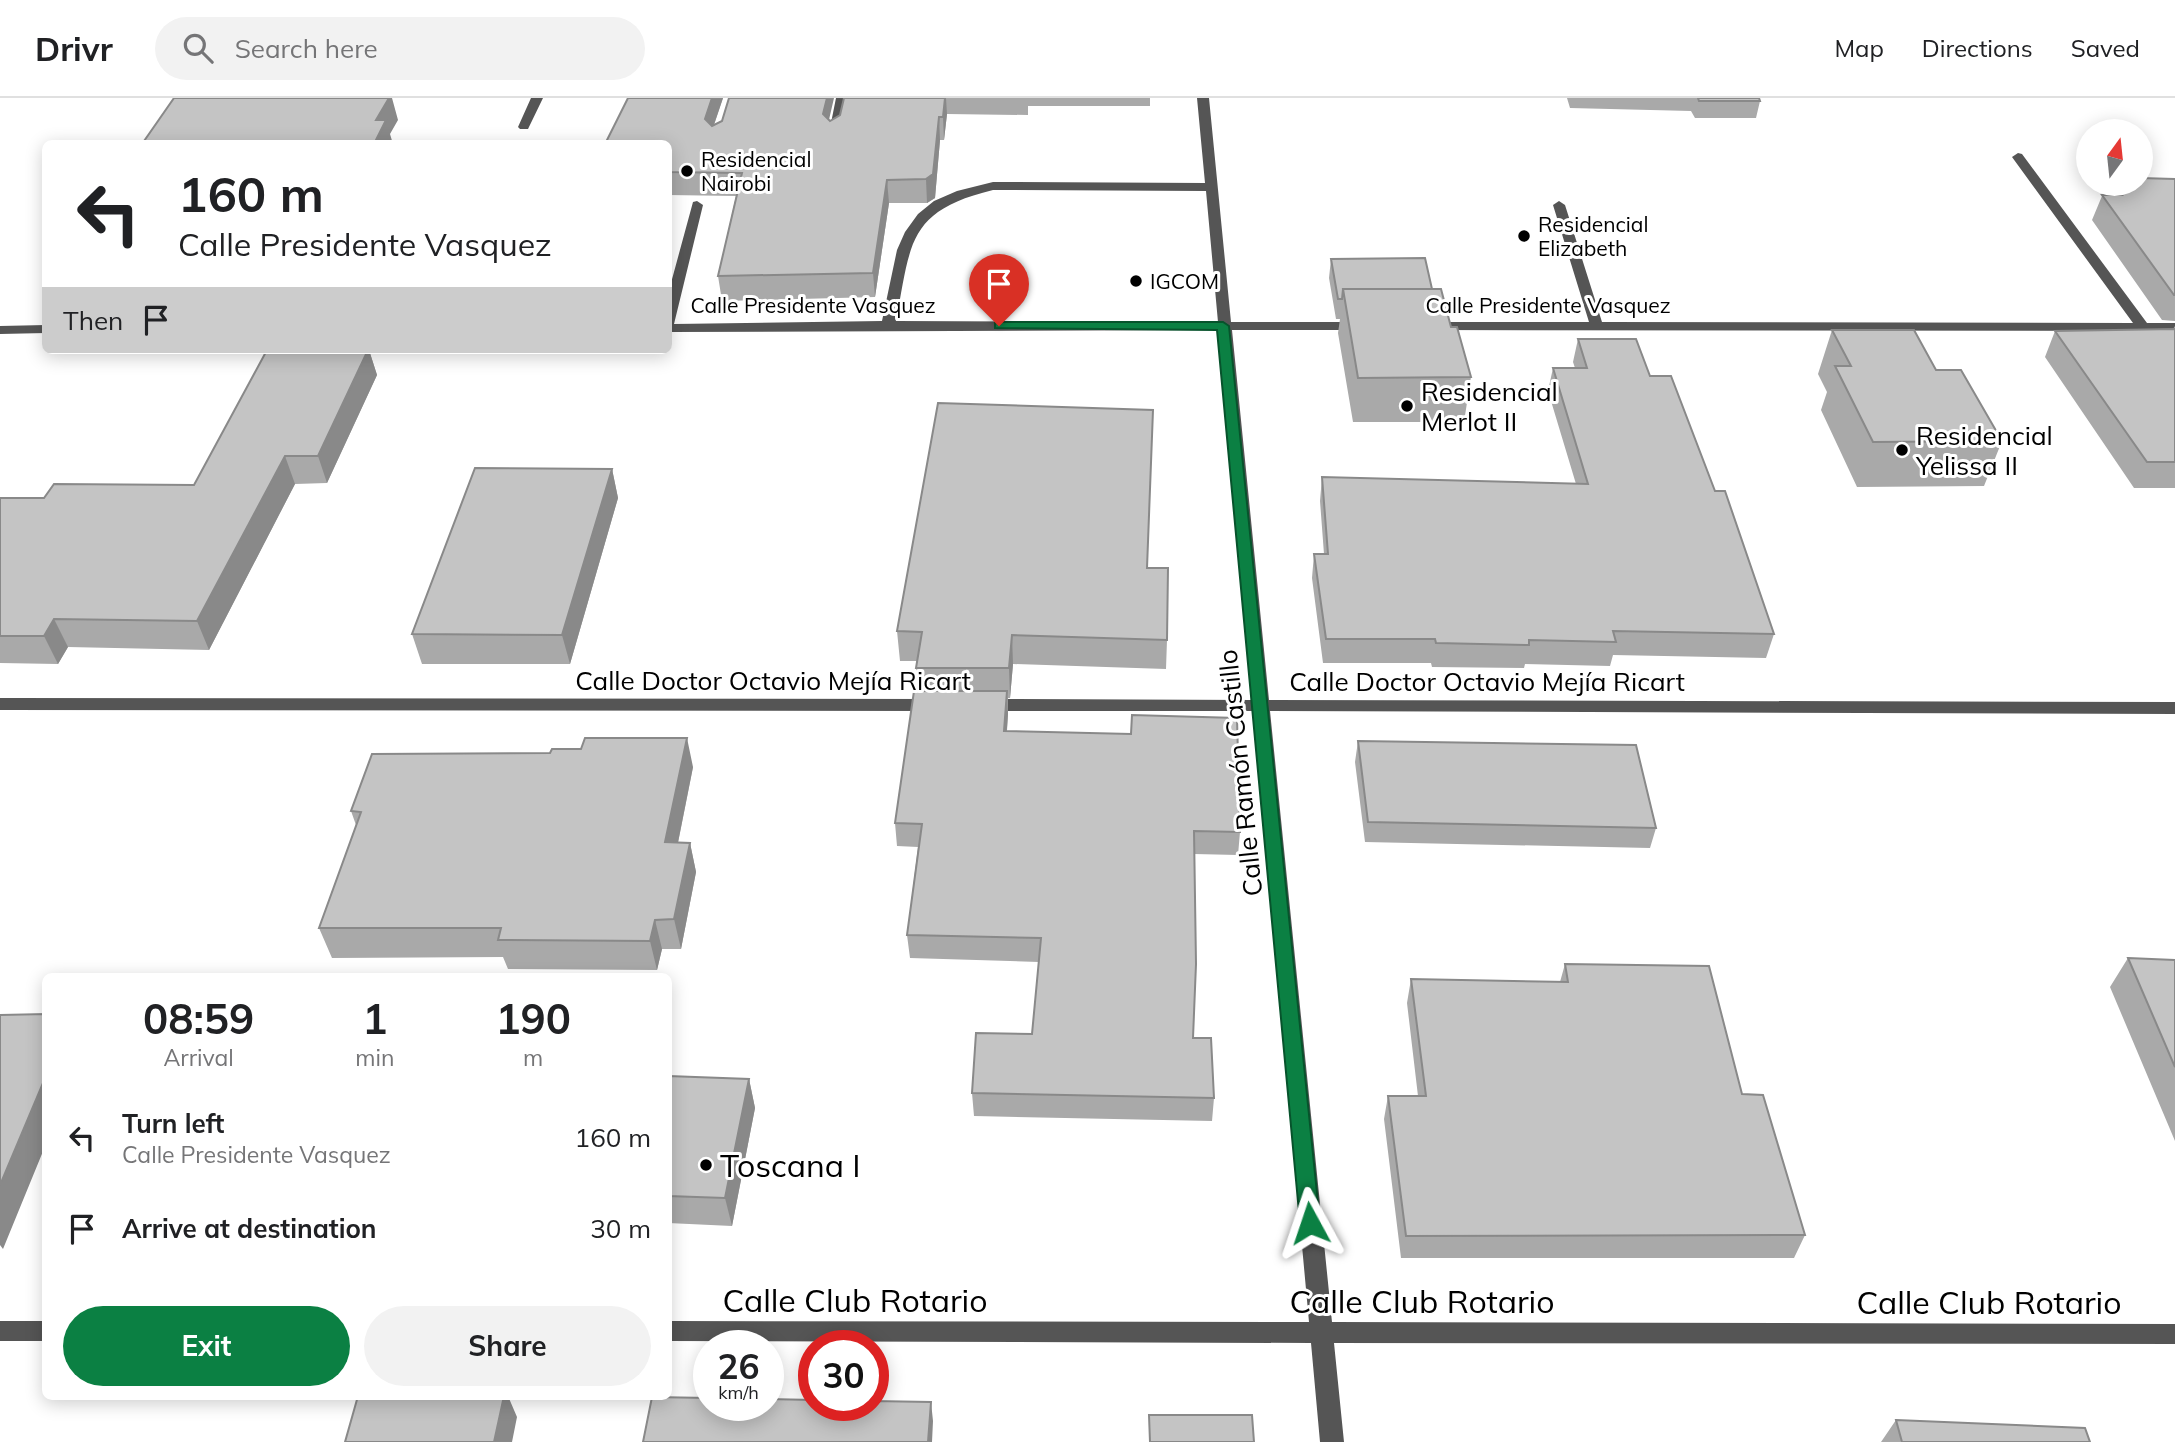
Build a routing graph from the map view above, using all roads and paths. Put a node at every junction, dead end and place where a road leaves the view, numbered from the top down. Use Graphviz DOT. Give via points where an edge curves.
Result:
graph roads {
  1 [pos="537,98"];
  2 [pos="842,98"];
  3 [pos="1203,98"];
  4 [pos="524,127"];
  5 [pos="834,138"];
  6 [pos="2018,156"];
  7 [pos="1211,187"];
  8 [pos="697,205"];
  9 [pos="1559,205"];
  10 [pos="672,308"];
  11 [pos="672,325"];
  12 [pos="888,325"];
  13 [pos="1223,326"];
  14 [pos="1376,326"];
  15 [pos="1417,326"];
  16 [pos="1597,327"];
  17 [pos="2143,327"];
  18 [pos="2175,327"];
  19 [pos="0,330"];
  20 [pos="42,330"];
  21 [pos="0,704"];
  22 [pos="1259,705"];
  23 [pos="2175,708"];
  24 [pos="0,1331"];
  25 [pos="42,1331"];
  26 [pos="672,1331"];
  27 [pos="1321,1332"];
  28 [pos="2175,1335"];
  29 [pos="1332,1442"];
  1 -- 4 [label="street"];
  2 -- 5 [label="street"];
  3 -- 7 [label="street, Calle Ramón Castillo"];
  6 -- 17 [label="street"];
  7 -- 12 [label="street" via="993,186 943,201 921,215 911,229"];
  7 -- 13 [label="street, Calle Ramón Castillo"];
  8 -- 10 [label="street"];
  9 -- 16 [label="street"];
  11 -- 12 [label="street, Calle Presidente Vasquez"];
  12 -- 13 [label="street, Calle Presidente Vasquez"];
  13 -- 14 [label="street, Calle Presidente Vasquez"];
  13 -- 22 [label="street, Calle Ramón Castillo"];
  15 -- 16 [label="street, Calle Presidente Vasquez"];
  16 -- 17 [label="street, Calle Presidente Vasquez"];
  17 -- 18 [label="street, Calle Presidente Vasquez"];
  19 -- 20 [label="street"];
  21 -- 22 [label="street, Calle Doctor Octavio Mejía Ricart"];
  22 -- 23 [label="street, Calle Doctor Octavio Mejía Ricart"];
  22 -- 27 [label="street, Calle Ramón Castillo"];
  24 -- 25 [label="street"];
  26 -- 27 [label="street, Calle Club Rotario"];
  27 -- 28 [label="street, Calle Club Rotario"];
  27 -- 29 [label="street, Calle Ramón Castillo"];
}
